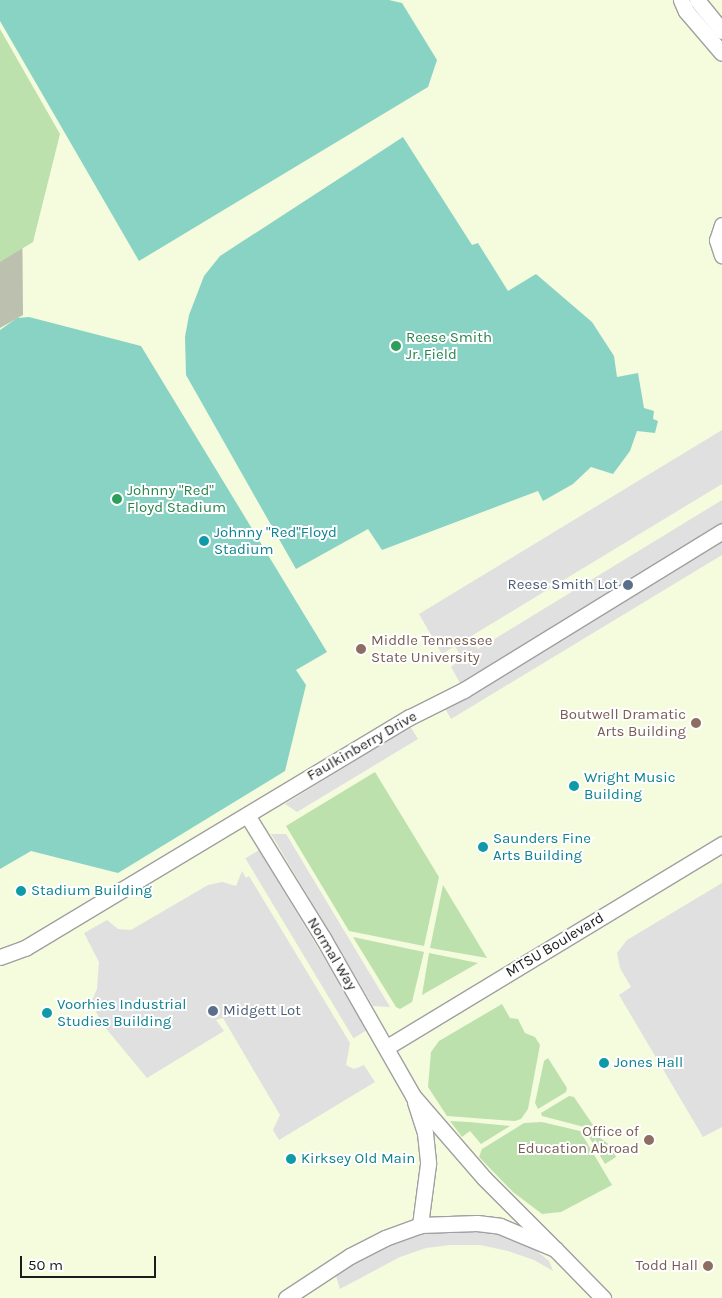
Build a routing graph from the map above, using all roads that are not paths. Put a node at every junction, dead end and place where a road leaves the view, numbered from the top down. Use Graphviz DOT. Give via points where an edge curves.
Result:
graph roads {
  1 [pos="681,0"];
  2 [pos="697,0"];
  3 [pos="722,31"];
  4 [pos="722,53"];
  5 [pos="722,225"];
  6 [pos="722,255"];
  7 [pos="722,531"];
  8 [pos="247,815"];
  9 [pos="722,844"];
  10 [pos="0,957"];
  11 [pos="388,1047"];
  12 [pos="414,1096"];
  13 [pos="420,1225"];
  14 [pos="554,1249"];
  15 [pos="286,1298"];
  16 [pos="603,1298"];
  1 -- 4 [label="street" via="686,11"];
  2 -- 3 [label="street"];
  5 -- 6 [label="street" via="717,240"];
  7 -- 8 [label="street, Faulkinberry Drive" via="464,690 410,717"];
  8 -- 10 [label="street, Faulkinberry Drive" via="25,948"];
  8 -- 11 [label="street, Normal Way"];
  9 -- 11 [label="street, MTSU Boulevard"];
  11 -- 12 [label="street, Normal Way"];
  12 -- 13 [label="street, Normal Way" via="425,1133 428,1164"];
  12 -- 14 [label="street, Normal Way" via="484,1178"];
  13 -- 14 [label="street" via="477,1222 500,1226"];
  13 -- 15 [label="street" via="350,1256"];
  14 -- 16 [label="street, Normal Way"];
}
